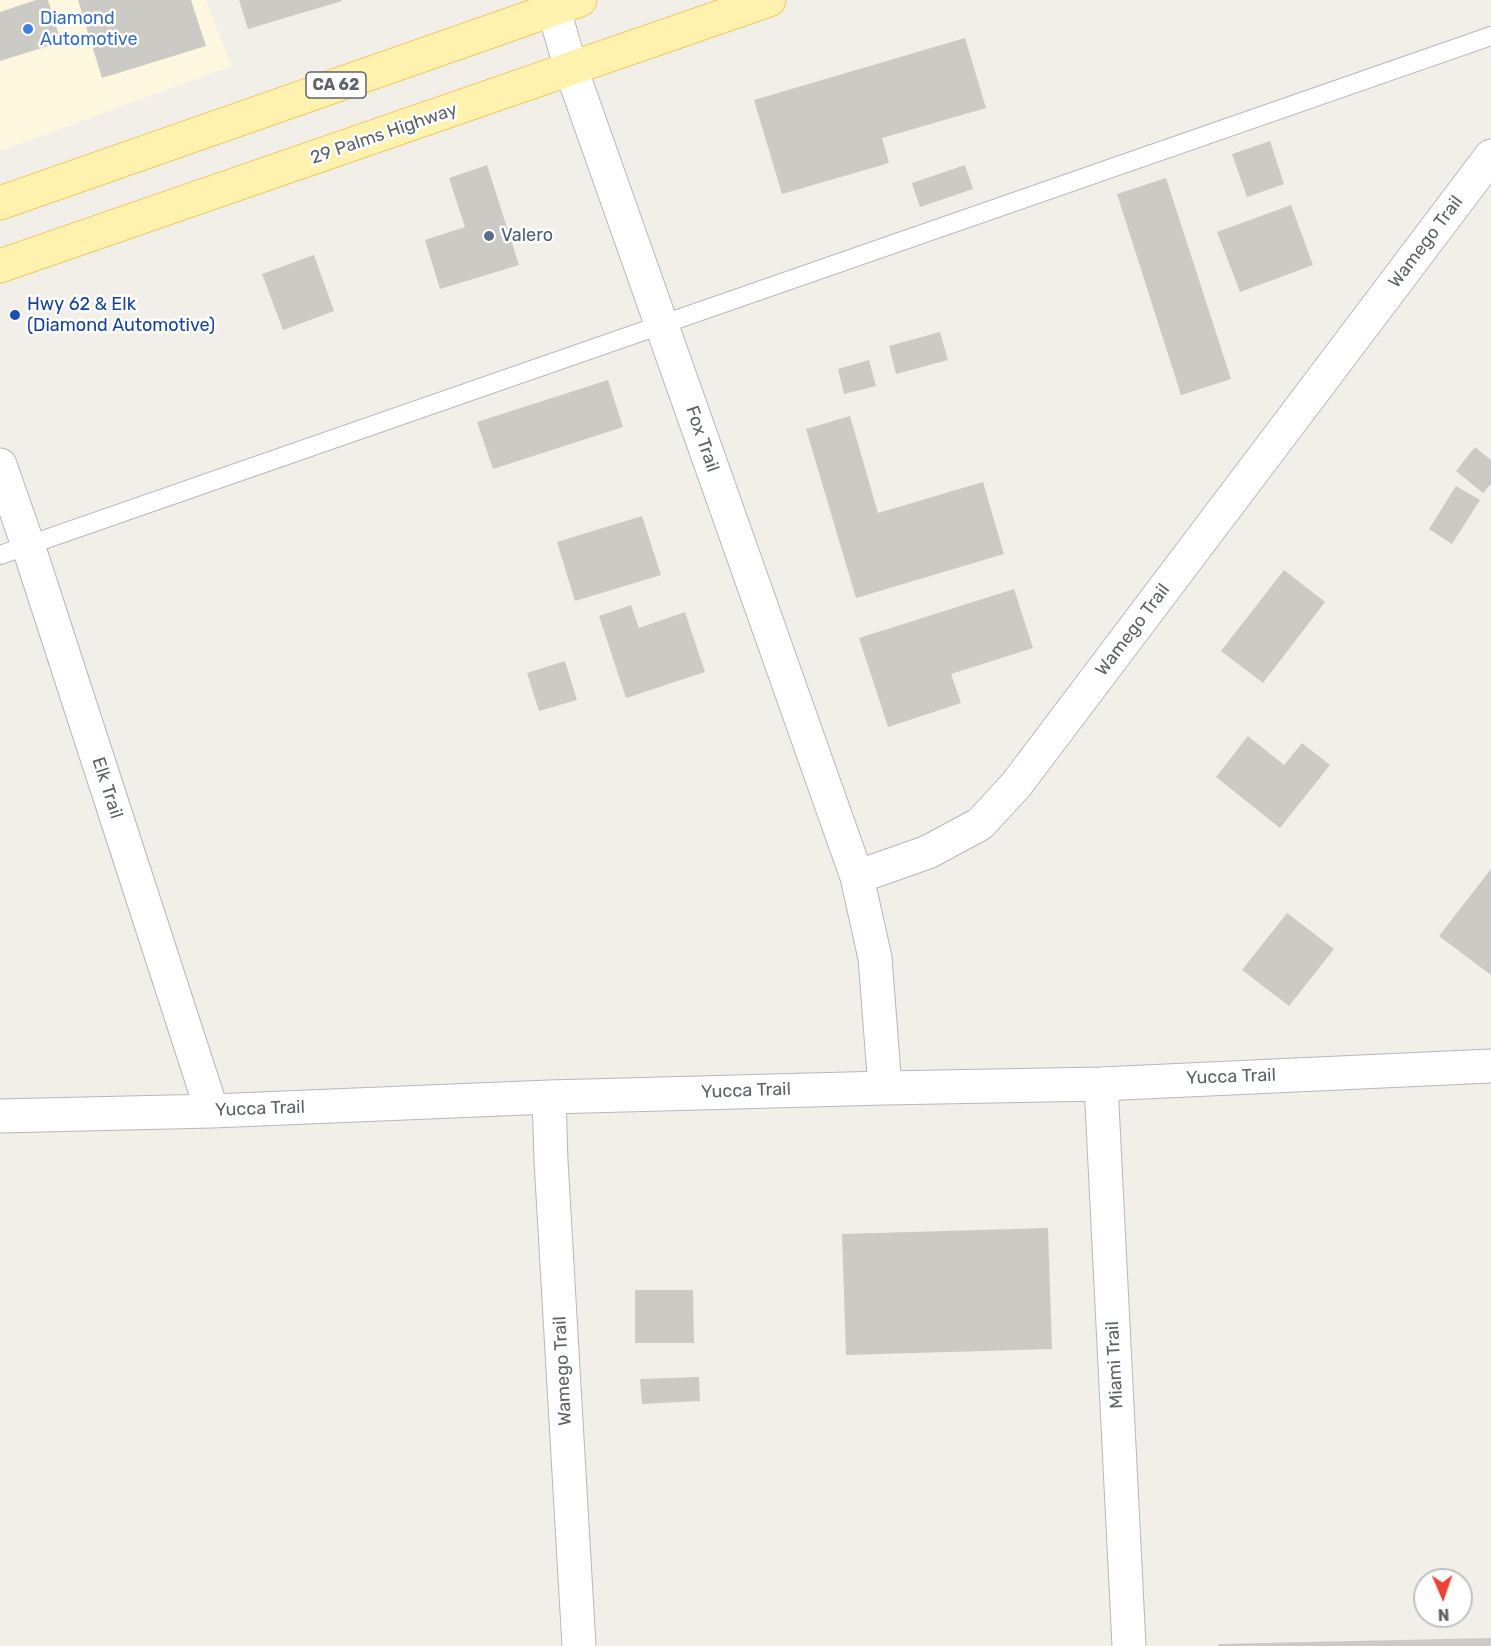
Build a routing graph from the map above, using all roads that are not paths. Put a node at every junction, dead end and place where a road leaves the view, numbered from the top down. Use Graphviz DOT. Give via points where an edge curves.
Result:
graph roads {
  1 [pos="769,0"];
  2 [pos="562,3"];
  3 [pos="1491,36"];
  4 [pos="572,69"];
  5 [pos="1491,156"];
  6 [pos="0,203"];
  7 [pos="0,267"];
  8 [pos="662,324"];
  9 [pos="0,465"];
  10 [pos="14,550"];
  11 [pos="857,877"];
  12 [pos="1491,1066"];
  13 [pos="1101,1084"];
  14 [pos="885,1088"];
  15 [pos="549,1097"];
  16 [pos="212,1110"];
  17 [pos="0,1116"];
  18 [pos="579,1646"];
  19 [pos="1129,1646"];
  1 -- 4 [label="main road, 29 Palms Highway"];
  2 -- 4 [label="street, Fox Trail"];
  2 -- 6 [label="main road, CA 62"];
  3 -- 8 [label="lane"];
  4 -- 7 [label="main road, 29 Palms Highway"];
  4 -- 8 [label="street, Fox Trail"];
  5 -- 11 [label="street, Wamego Trail" via="1016,785 980,824 928,852"];
  8 -- 10 [label="lane"];
  8 -- 11 [label="street, Fox Trail"];
  9 -- 10 [label="street, Elk Trail"];
  10 -- 16 [label="street, Elk Trail"];
  11 -- 14 [label="street" via="875,958"];
  12 -- 13 [label="street, Yucca Trail"];
  13 -- 14 [label="street, Yucca Trail"];
  13 -- 19 [label="street, Miami Trail"];
  14 -- 15 [label="street, Yucca Trail"];
  15 -- 16 [label="street, Yucca Trail"];
  15 -- 18 [label="street, Wamego Trail"];
  16 -- 17 [label="street, Yucca Trail"];
}
